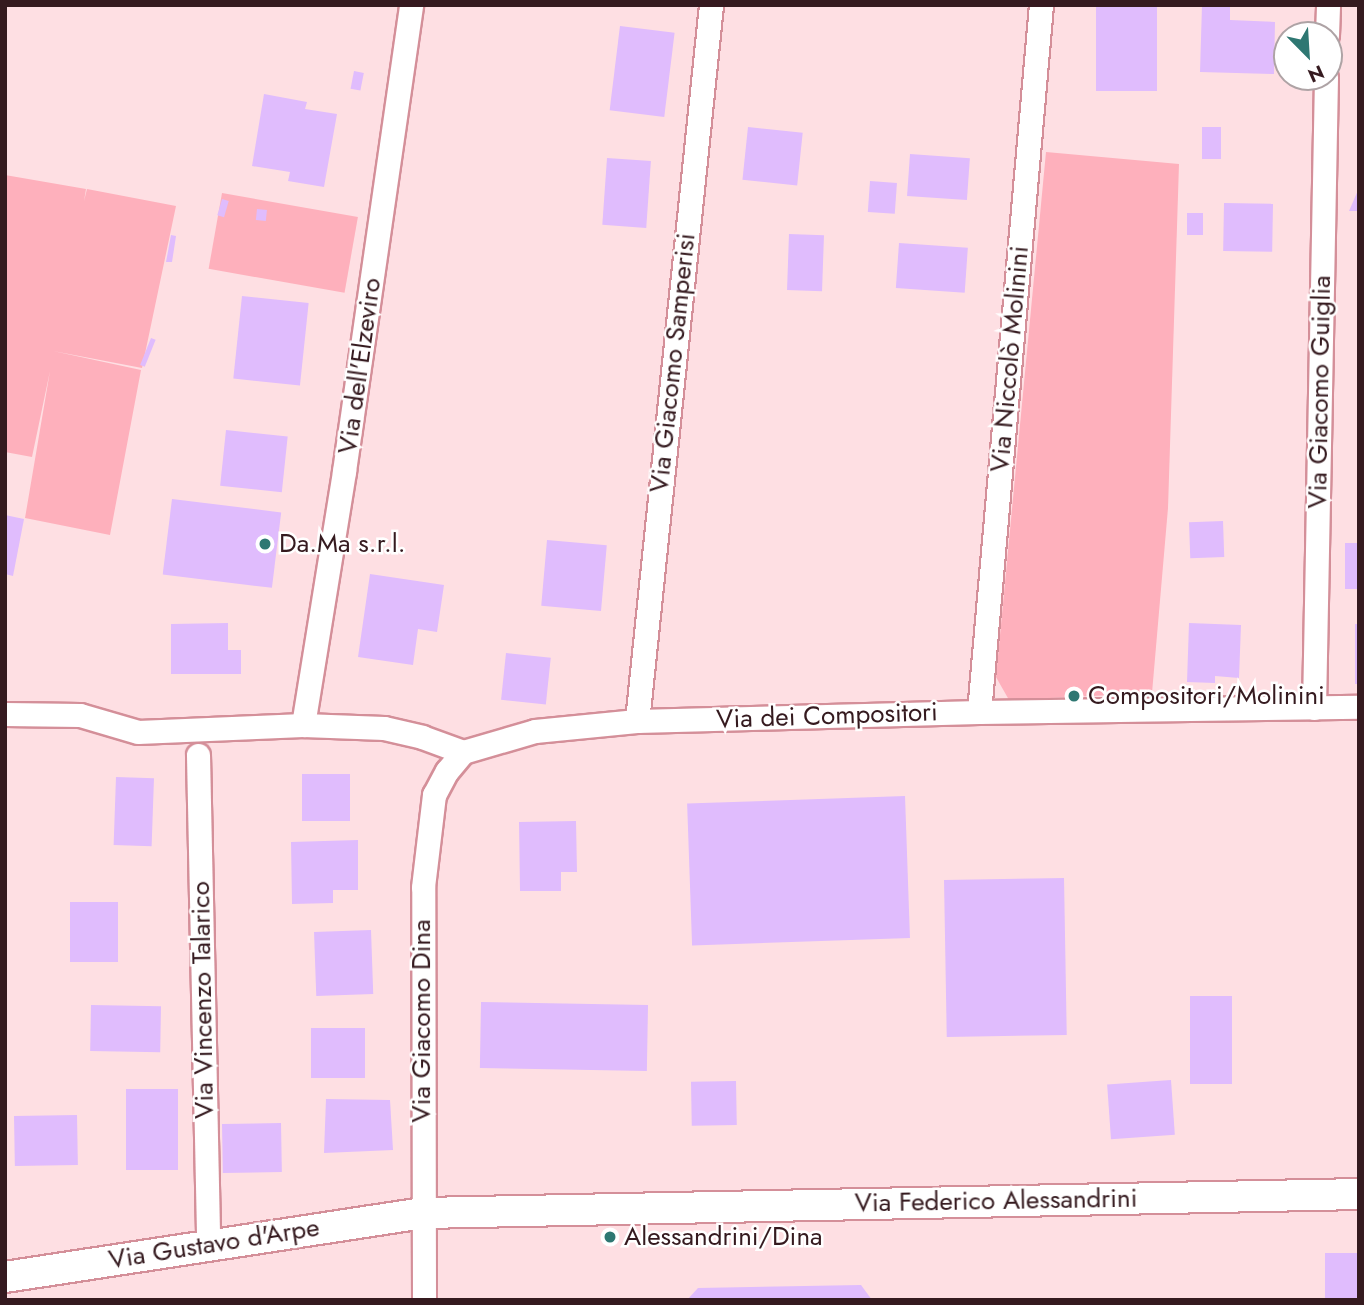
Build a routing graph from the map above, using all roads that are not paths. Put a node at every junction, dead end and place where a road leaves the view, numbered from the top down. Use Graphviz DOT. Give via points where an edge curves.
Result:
graph roads {
  1 [pos="411,5"];
  2 [pos="710,5"];
  3 [pos="1041,5"];
  4 [pos="1326,91"];
  5 [pos="1359,707"];
  6 [pos="1314,708"];
  7 [pos="979,712"];
  8 [pos="5,714"];
  9 [pos="637,721"];
  10 [pos="303,725"];
  11 [pos="463,752"];
  12 [pos="198,755"];
  13 [pos="1359,1194"];
  14 [pos="423,1213"];
  15 [pos="208,1244"];
  16 [pos="5,1277"];
  17 [pos="424,1300"];
  1 -- 10 [label="street, Via dell'Elzeviro"];
  2 -- 9 [label="street, Via Giacomo Samperisi"];
  3 -- 7 [label="street, Via Niccolò Molinini"];
  4 -- 6 [label="street, Via Giacomo Guiglia"];
  5 -- 6 [label="street, Via dei Compositori"];
  6 -- 7 [label="street, Via dei Compositori"];
  7 -- 9 [label="street, Via dei Compositori"];
  8 -- 10 [label="street" via="80,715 138,732"];
  9 -- 11 [label="street, Via dei Compositori" via="535,732"];
  10 -- 11 [label="street" via="396,730"];
  11 -- 14 [label="street, Via Giacomo Dina" via="434,795 424,863"];
  12 -- 15 [label="street, Via Vincenzo Talarico"];
  13 -- 14 [label="street, Via Federico Alessandrini"];
  14 -- 15 [label="street, Via Gustavo d'Arpe"];
  14 -- 17 [label="street, Via Giacomo Dina"];
  15 -- 16 [label="street, Via Gustavo d'Arpe"];
}
